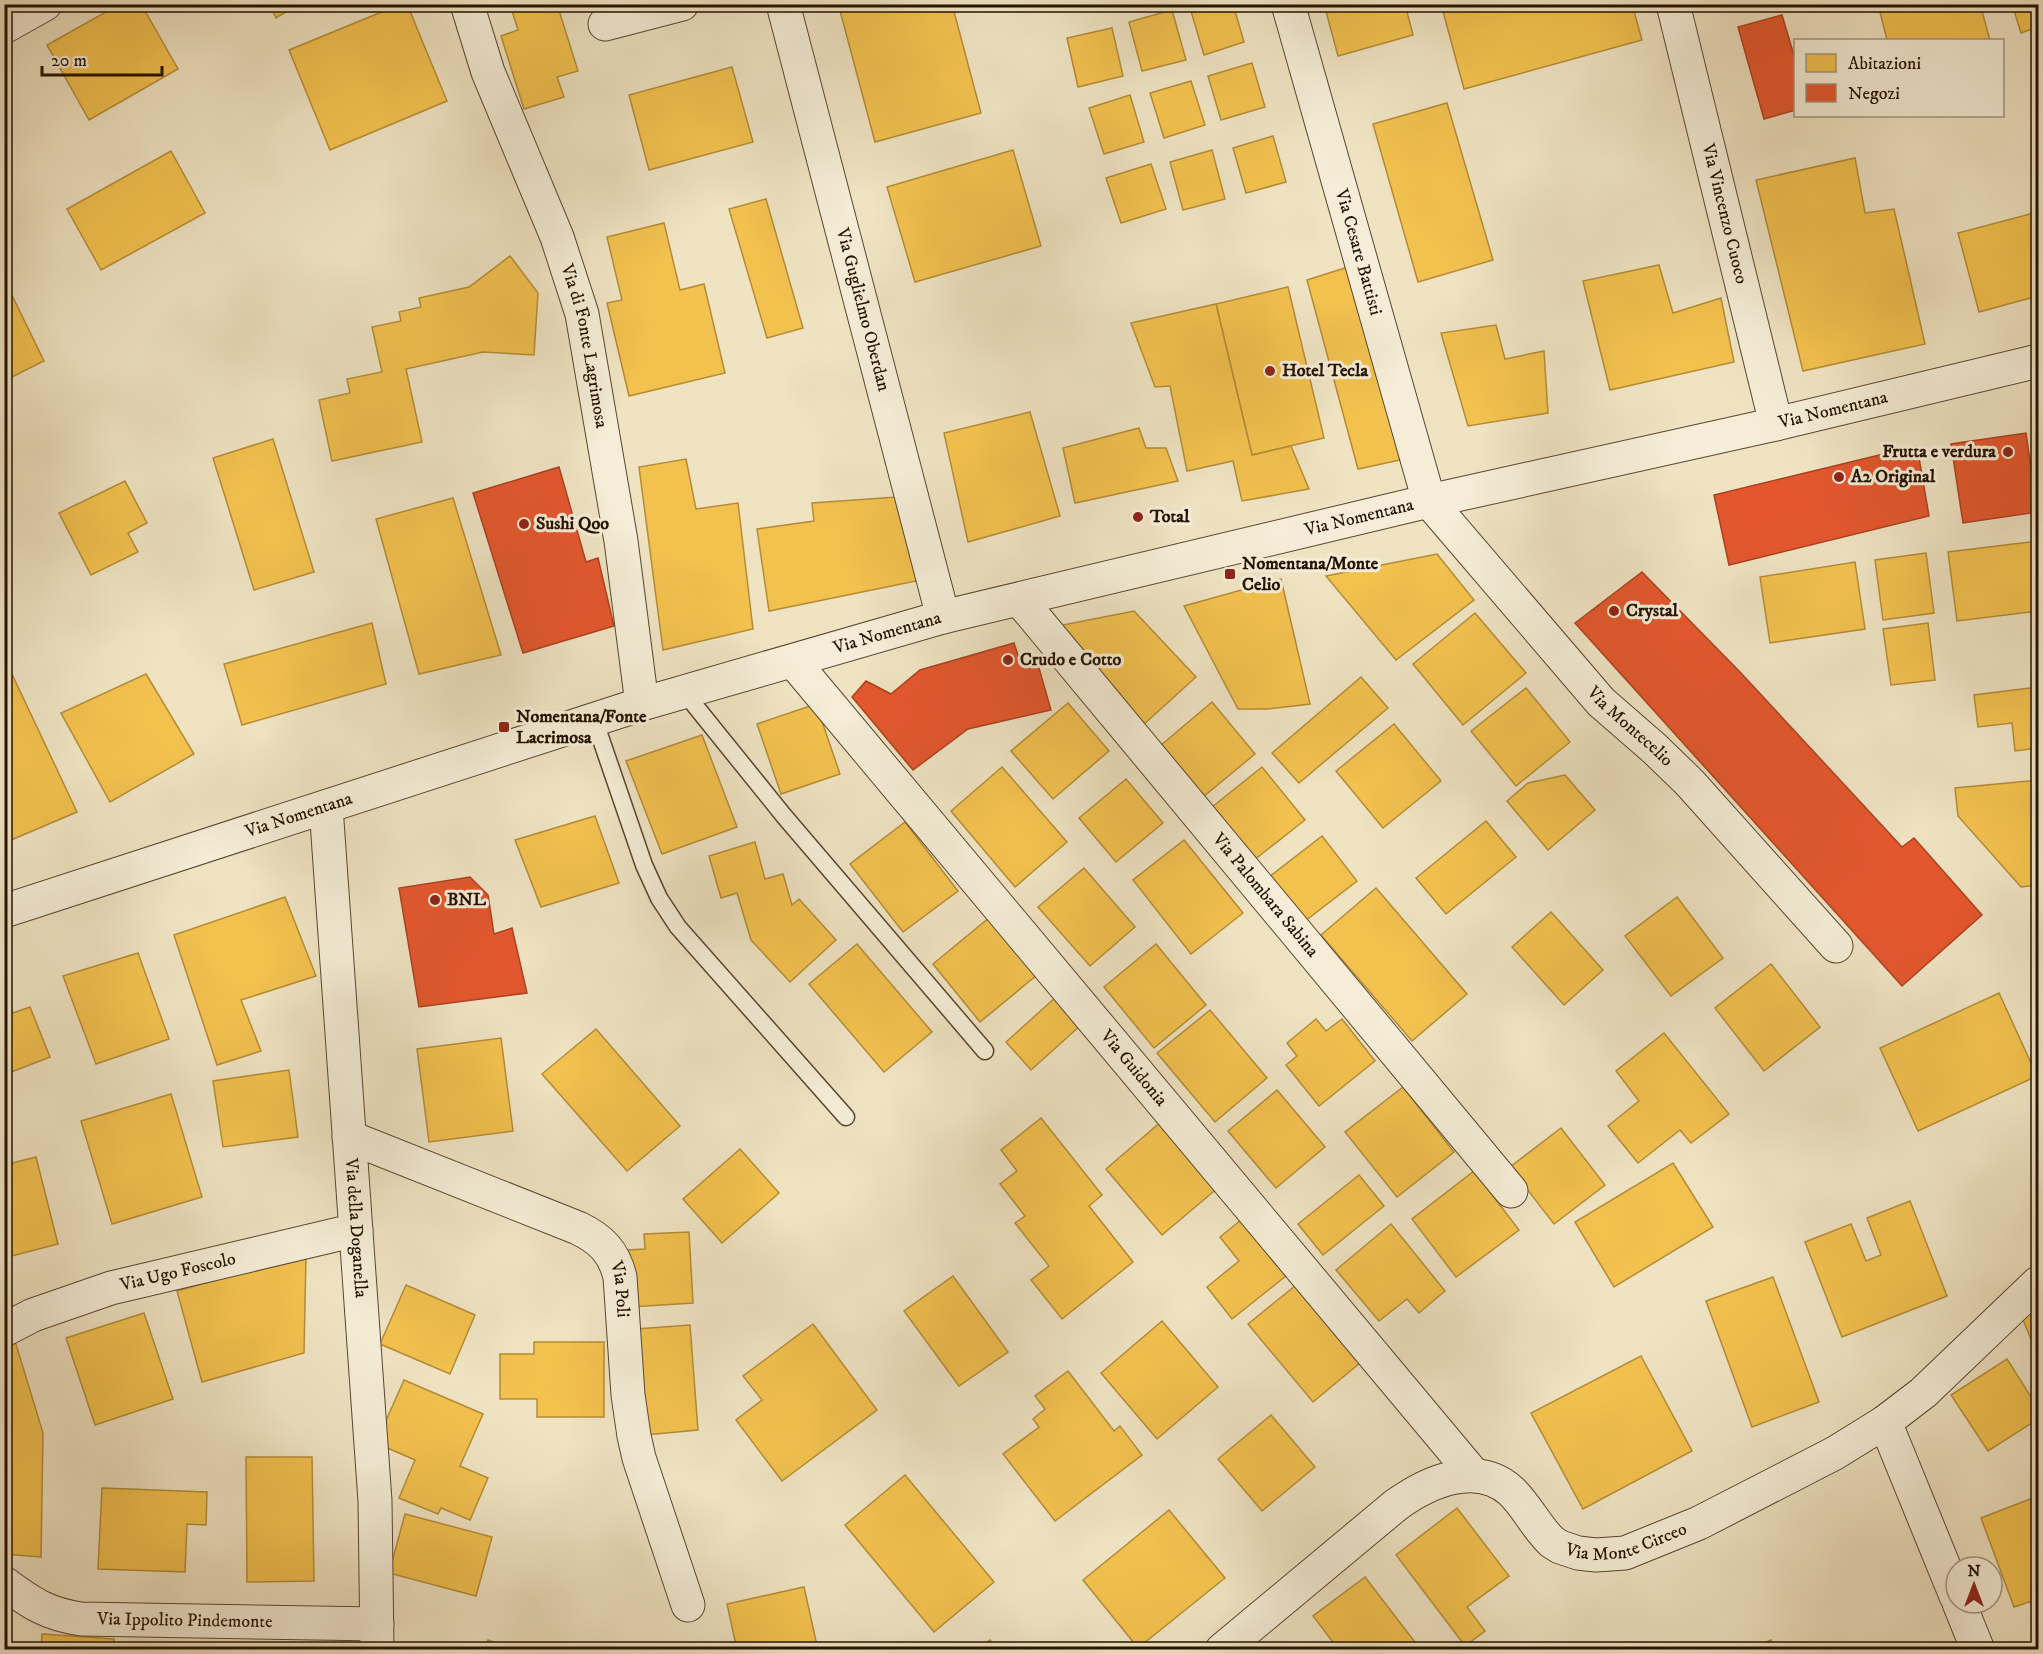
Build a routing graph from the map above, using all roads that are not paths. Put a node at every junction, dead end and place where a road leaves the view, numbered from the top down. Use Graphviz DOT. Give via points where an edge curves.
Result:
graph roads {
  1 [pos="45,4"];
  2 [pos="467,4"];
  3 [pos="682,4"];
  4 [pos="783,4"];
  5 [pos="1288,4"];
  6 [pos="1673,4"];
  7 [pos="605,24"];
  8 [pos="4,27"];
  9 [pos="2038,362"];
  10 [pos="1776,424"];
  11 [pos="1429,501"];
  12 [pos="1020,600"];
  13 [pos="942,617"];
  14 [pos="793,661"];
  15 [pos="684,692"];
  16 [pos="642,704"];
  17 [pos="594,719"];
  18 [pos="326,807"];
  19 [pos="4,911"];
  20 [pos="1836,946"];
  21 [pos="985,1051"];
  22 [pos="846,1117"];
  23 [pos="349,1137"];
  24 [pos="1511,1191"];
  25 [pos="356,1230"];
  26 [pos="2038,1283"];
  27 [pos="4,1330"];
  28 [pos="1885,1422"];
  29 [pos="1474,1476"];
  30 [pos="1944,1567"];
  31 [pos="4,1583"];
  32 [pos="688,1605"];
  33 [pos="1964,1615"];
  34 [pos="377,1637"];
  35 [pos="1222,1650"];
  36 [pos="1978,1650"];
  1 -- 8 [label="street"];
  2 -- 16 [label="street, Via di Fonte Lagrimosa" via="488,72 557,237 582,314 621,541"];
  3 -- 7 [label="street"];
  4 -- 13 [label="street, Via Guglielmo Oberdan"];
  5 -- 11 [label="street, Via Cesare Battisti"];
  6 -- 10 [label="street, Via Vincenzo Cuoco"];
  9 -- 10 [label="street, Via Nomentana"];
  10 -- 11 [label="street, Via Nomentana"];
  11 -- 12 [label="street, Via Nomentana"];
  11 -- 20 [label="street, Via Montecelio" via="1601,702 1683,777"];
  12 -- 13 [label="street, Via Nomentana"];
  12 -- 24 [label="street, Via Palombara Sabina"];
  13 -- 14 [label="street, Via Nomentana"];
  14 -- 15 [label="street, Via Nomentana"];
  14 -- 29 [label="street, Via Guidonia"];
  15 -- 16 [label="street, Via Nomentana"];
  15 -- 21 [label="lane" via="784,816"];
  16 -- 17 [label="street, Via Nomentana"];
  17 -- 18 [label="street, Via Nomentana"];
  17 -- 22 [label="lane" via="644,865 668,913"];
  18 -- 19 [label="street, Via Nomentana"];
  18 -- 23 [label="street, Via della Doganella"];
  23 -- 25 [label="street, Via della Doganella"];
  23 -- 32 [label="street, Via Poli" via="578,1228 606,1245 620,1277 628,1395 639,1458"];
  25 -- 27 [label="street, Via Ugo Foscolo" via="111,1288 33,1315"];
  25 -- 34 [label="street, Via della Doganella" via="375,1501"];
  26 -- 28 [label="street, Via Monte Circeo" via="1923,1393"];
  28 -- 29 [label="street, Via Monte Circeo" via="1835,1453 1699,1523 1616,1555 1578,1553 1560,1547 1545,1535 1510,1490"];
  28 -- 30 [label="street"];
  29 -- 35 [label="street, Via Monte Circeo" via="1443,1479 1410,1495"];
  31 -- 34 [label="street, Via Ippolito Pindemonte" via="39,1607 81,1619"];
  33 -- 36 [label="street"];
}
